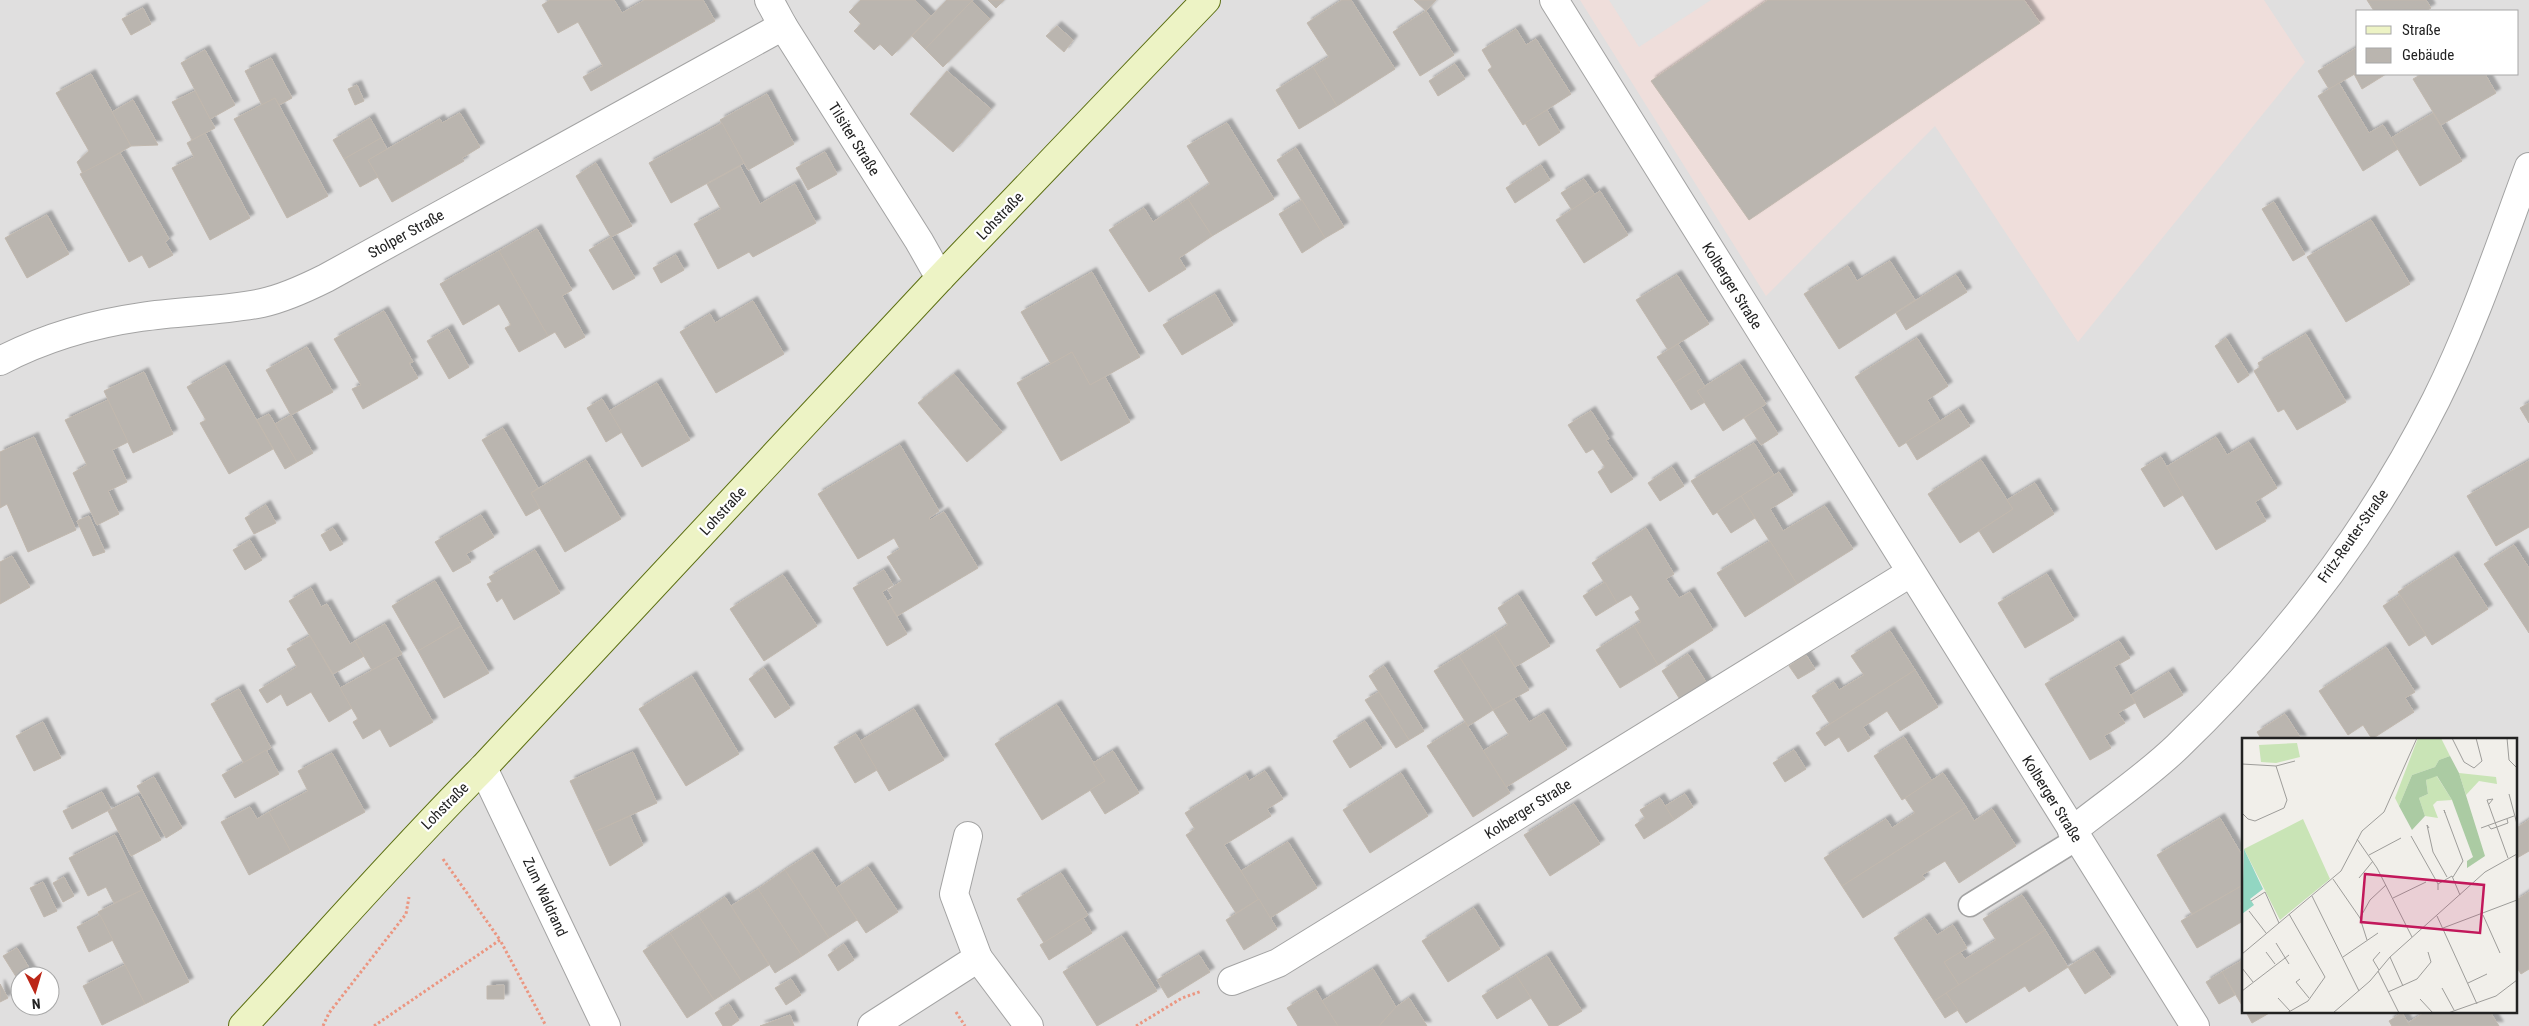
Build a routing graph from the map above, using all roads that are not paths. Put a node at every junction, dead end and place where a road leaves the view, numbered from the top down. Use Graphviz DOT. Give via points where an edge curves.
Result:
graph roads {
  1 [pos="769,0"];
  2 [pos="1206,0"];
  3 [pos="1554,0"];
  4 [pos="783,26"];
  5 [pos="2529,167"];
  6 [pos="940,278"];
  7 [pos="0,361"];
  8 [pos="1910,573"];
  9 [pos="483,768"];
  10 [pos="2075,835"];
  11 [pos="968,836"];
  12 [pos="1970,905"];
  13 [pos="978,958"];
  14 [pos="1232,981"];
  15 [pos="242,1026"];
  16 [pos="606,1026"];
  17 [pos="872,1026"];
  18 [pos="1029,1026"];
  19 [pos="2195,1026"];
  1 -- 4 [label="street, Tilsiter Straße"];
  2 -- 6 [label="main road, Lohstraße"];
  3 -- 8 [label="street, Kolberger Straße"];
  4 -- 6 [label="street, Tilsiter Straße"];
  4 -- 7 [label="street, Stolper Straße" via="288,296 239,307 141,317 76,330 30,345"];
  5 -- 10 [label="street, Fritz-Reuter-Straße" via="2477,304 2436,399 2386,491 2285,633 2177,747"];
  6 -- 9 [label="main road, Lohstraße"];
  8 -- 10 [label="street, Kolberger Straße"];
  8 -- 14 [label="street, Kolberger Straße" via="1278,963"];
  9 -- 15 [label="main road, Lohstraße"];
  9 -- 16 [label="street, Zum Waldrand"];
  10 -- 12 [label="lane"];
  10 -- 19 [label="street, Kolberger Straße"];
  11 -- 13 [label="street" via="954,894"];
  13 -- 17 [label="street"];
  13 -- 18 [label="street"];
}
